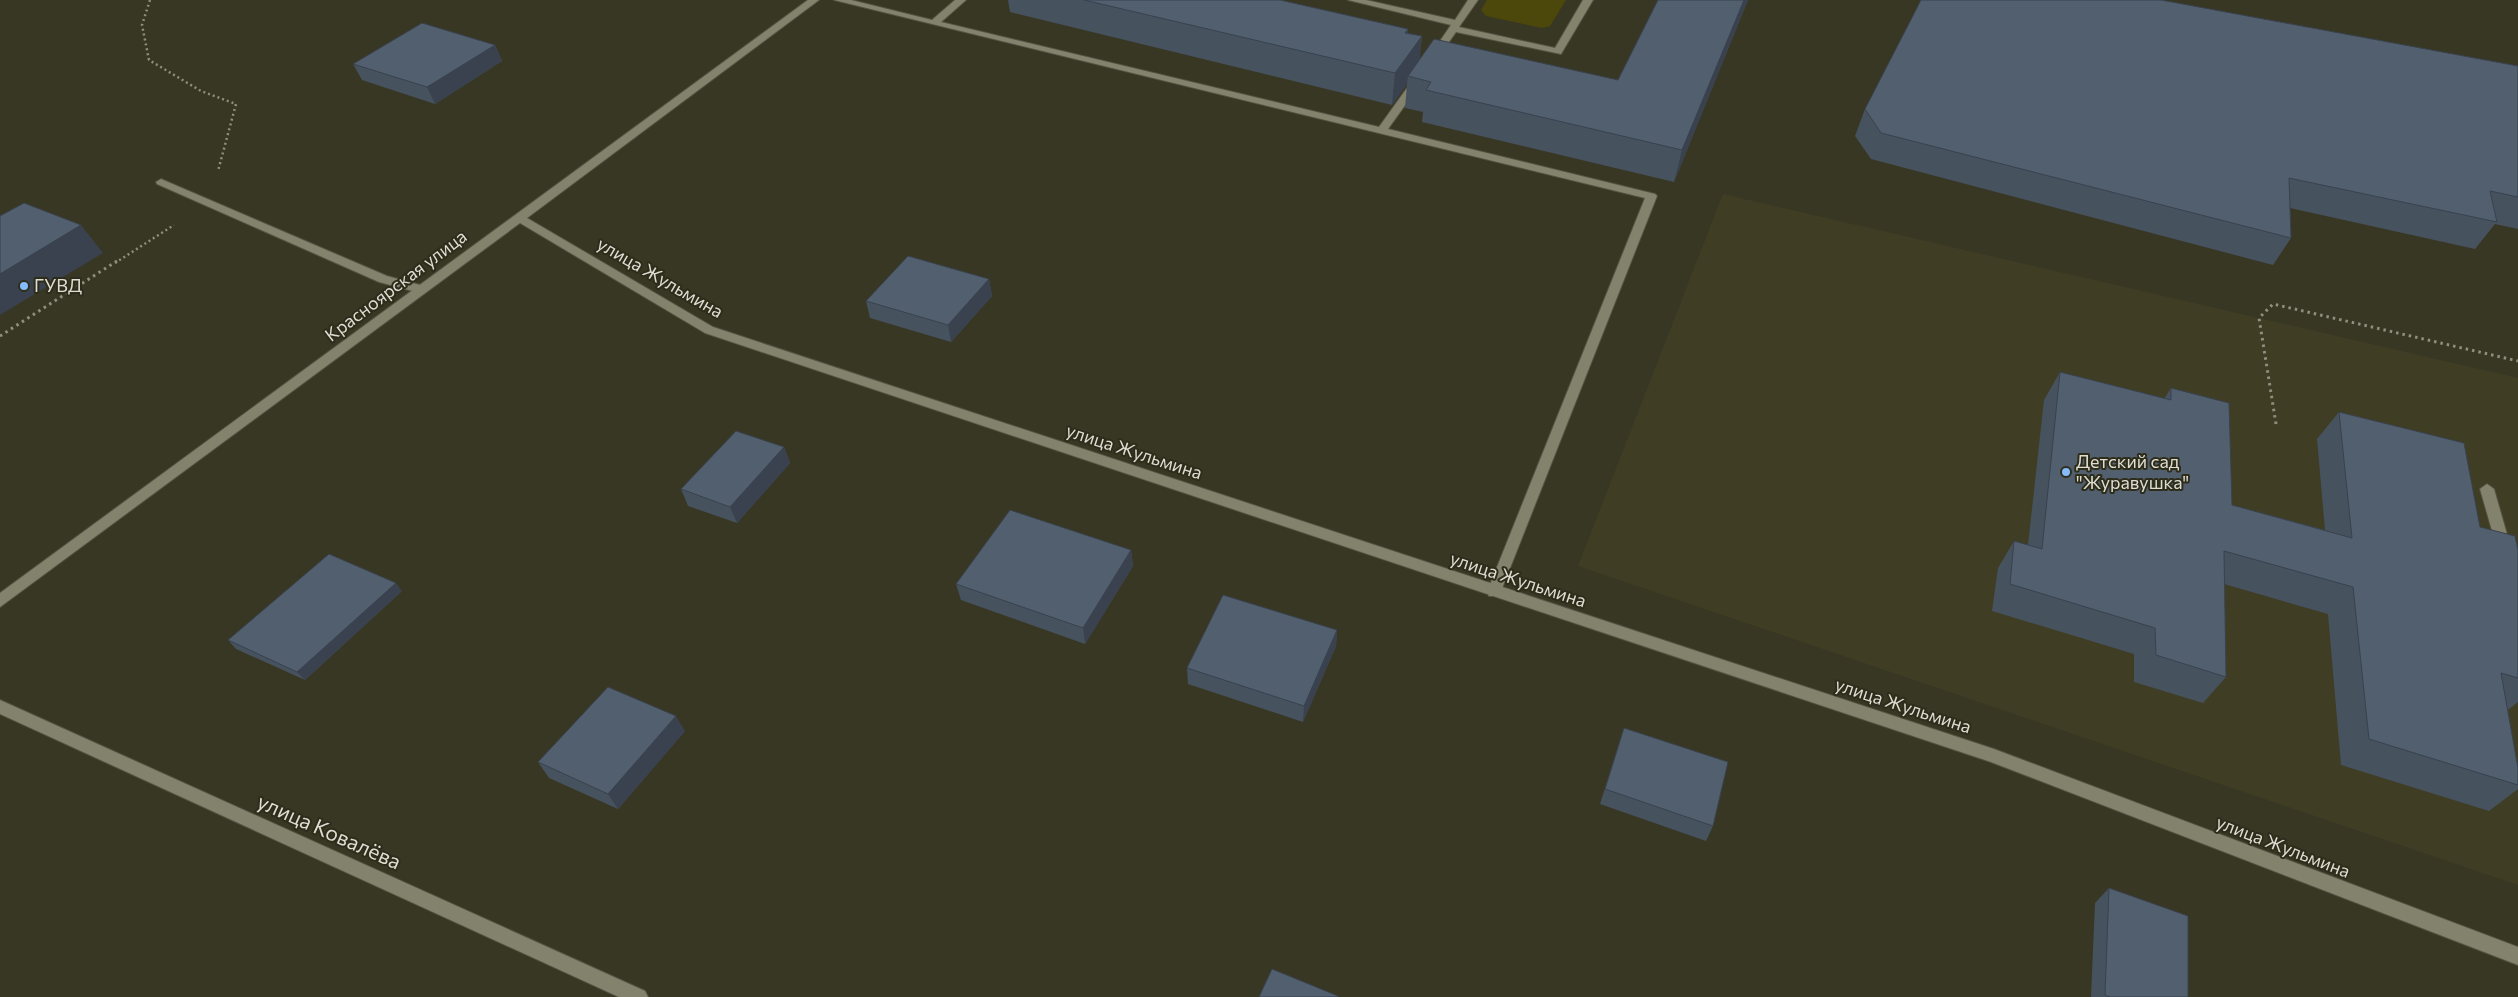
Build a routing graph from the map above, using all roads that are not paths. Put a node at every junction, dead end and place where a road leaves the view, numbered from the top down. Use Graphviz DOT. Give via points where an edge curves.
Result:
graph roads {
  1 [pos="814,0"];
  2 [pos="839,0"];
  3 [pos="961,0"];
  4 [pos="1353,0"];
  5 [pos="1473,0"];
  6 [pos="1588,0"];
  7 [pos="934,23"];
  8 [pos="1455,26"];
  9 [pos="1382,131"];
  10 [pos="160,182"];
  11 [pos="518,217"];
  12 [pos="420,289"];
  13 [pos="2486,489"];
  14 [pos="2508,561"];
  15 [pos="1494,592"];
  16 [pos="0,602"];
  17 [pos="0,707"];
  18 [pos="2518,956"];
  19 [pos="639,997"];
  1 -- 11 [label="street, Красноярская улица"];
  2 -- 7 [label="street"];
  3 -- 7 [label="street"];
  4 -- 8 [label="street"];
  5 -- 8 [label="street"];
  6 -- 8 [label="street" via="1558,52"];
  7 -- 9 [label="street"];
  8 -- 9 [label="street"];
  9 -- 15 [label="lane" via="1650,196"];
  10 -- 12 [label="street" via="383,279"];
  11 -- 12 [label="street, Красноярская улица"];
  11 -- 15 [label="street, улица Жульмина" via="709,330"];
  12 -- 16 [label="street, Красноярская улица"];
  13 -- 14 [label="street"];
  15 -- 18 [label="street, улица Жульмина" via="1994,756"];
  17 -- 19 [label="street, улица Ковалёва"];
}
